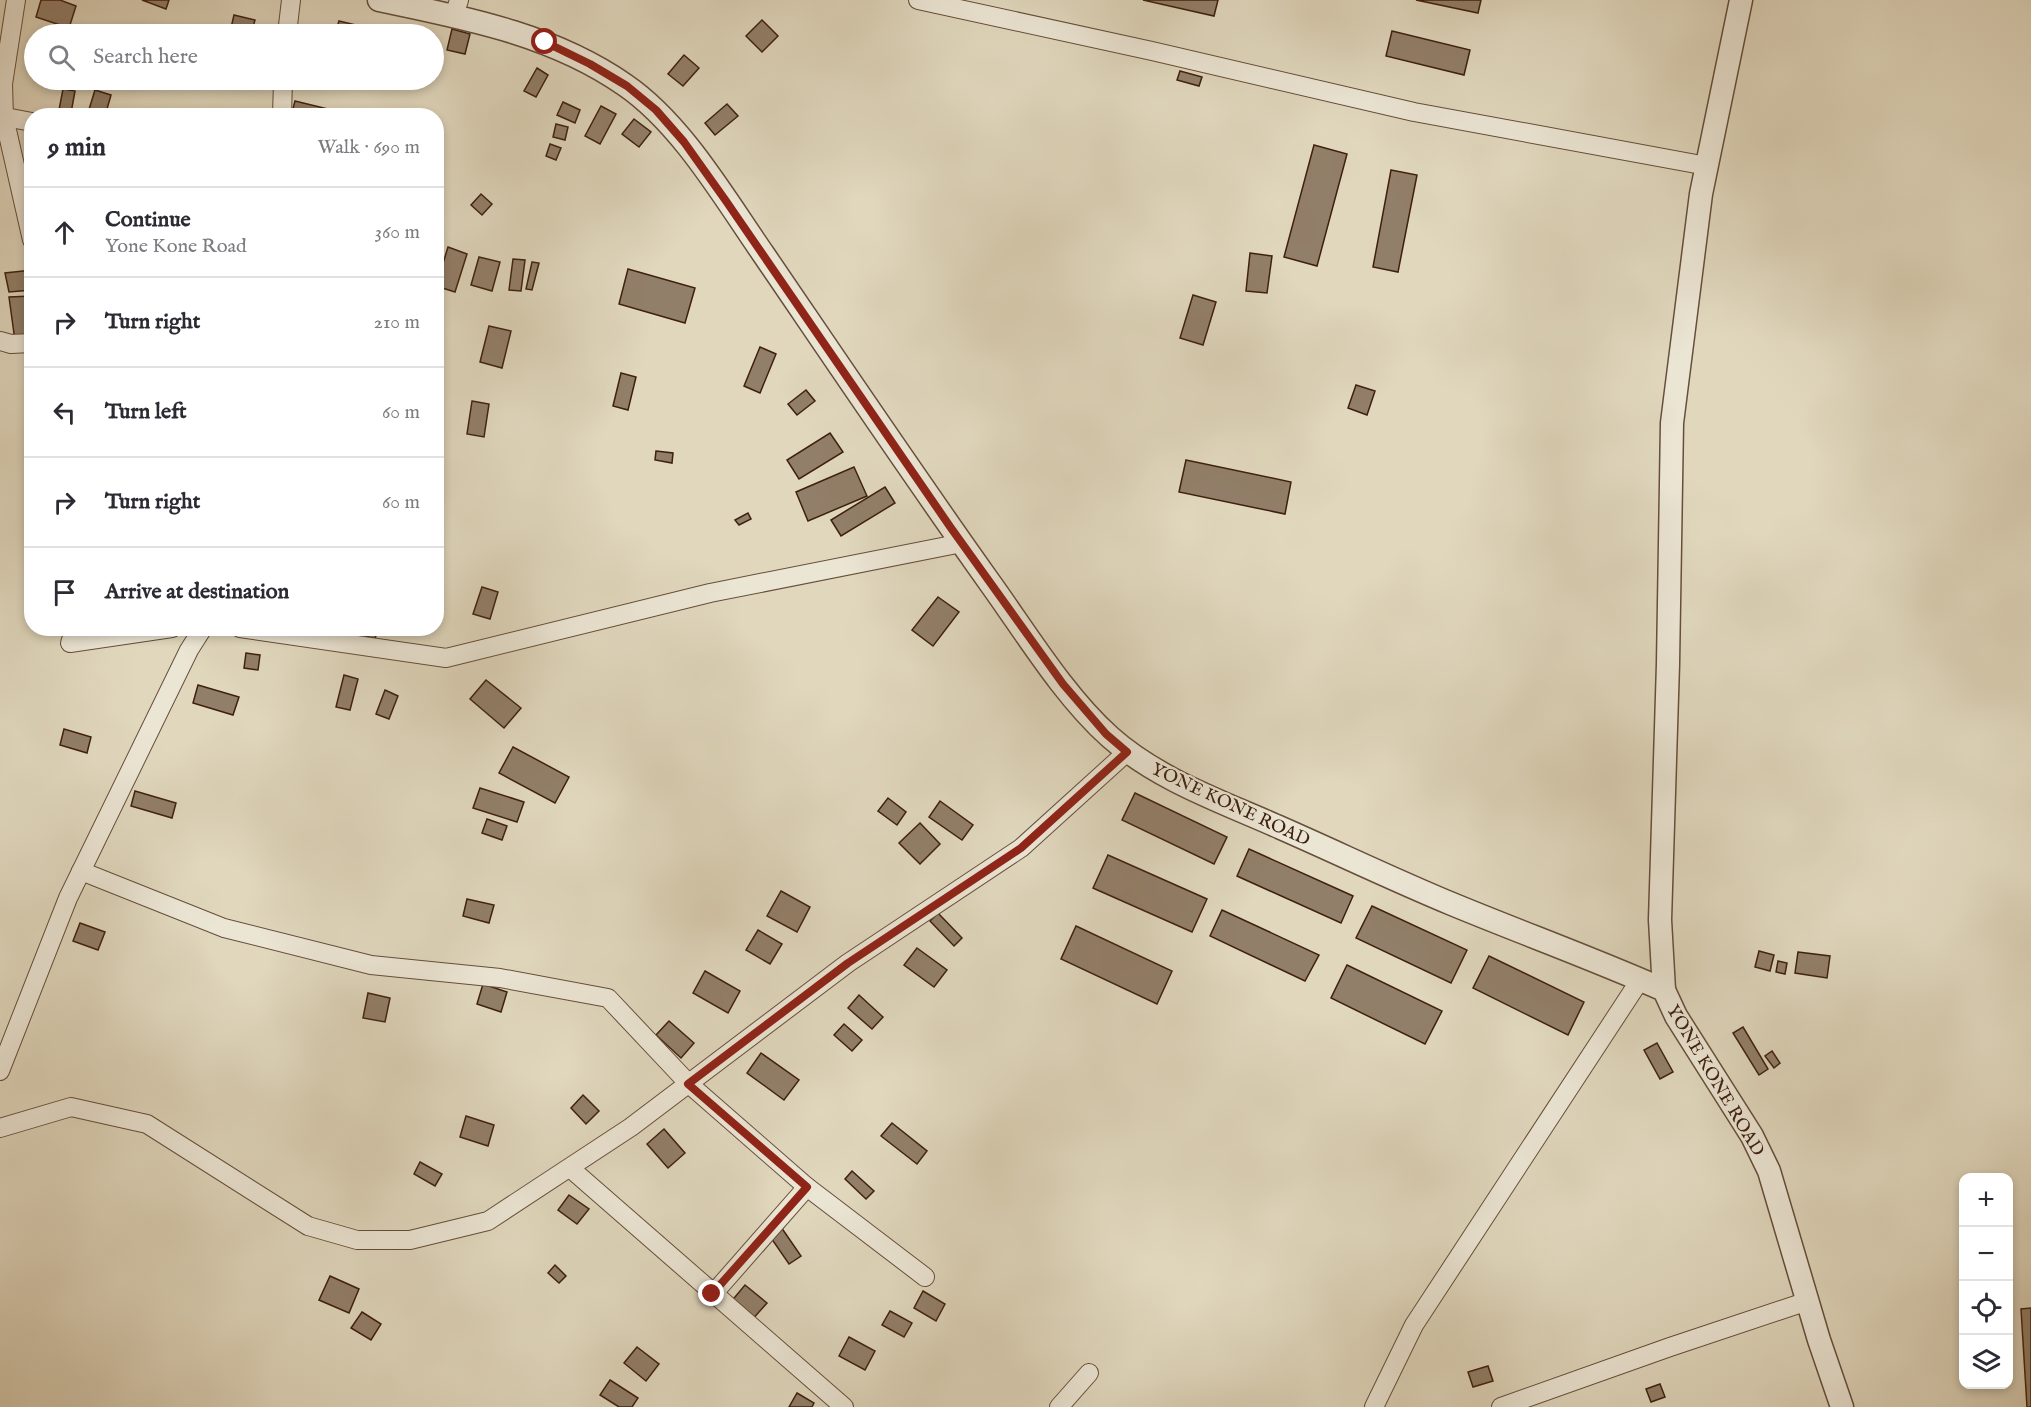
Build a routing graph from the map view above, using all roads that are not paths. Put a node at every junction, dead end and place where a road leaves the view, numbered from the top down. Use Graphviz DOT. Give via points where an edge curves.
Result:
graph roads {
  1 [pos="16,0"];
  2 [pos="291,0"];
  3 [pos="379,0"];
  4 [pos="918,0"];
  5 [pos="1742,0"];
  6 [pos="457,8"];
  7 [pos="288,24"];
  8 [pos="283,90"];
  9 [pos="282,108"];
  10 [pos="2,116"];
  11 [pos="24,120"];
  12 [pos="1707,165"];
  13 [pos="24,207"];
  14 [pos="0,341"];
  15 [pos="24,343"];
  16 [pos="962,543"];
  17 [pos="72,636"];
  18 [pos="118,636"];
  19 [pos="198,636"];
  20 [pos="295,636"];
  21 [pos="1127,752"];
  22 [pos="81,871"];
  23 [pos="1640,980"];
  24 [pos="1664,990"];
  25 [pos="0,1071"];
  26 [pos="688,1084"];
  27 [pos="0,1128"];
  28 [pos="570,1168"];
  29 [pos="807,1187"];
  30 [pos="926,1277"];
  31 [pos="712,1294"];
  32 [pos="1808,1301"];
  33 [pos="1089,1372"];
  34 [pos="844,1407"];
  35 [pos="1059,1407"];
  36 [pos="1374,1407"];
  37 [pos="1501,1407"];
  38 [pos="1842,1407"];
  1 -- 10 [label="street"];
  2 -- 7 [label="street"];
  3 -- 6 [label="street, YONE KONE ROAD"];
  4 -- 12 [label="street" via="1414,111"];
  5 -- 12 [label="street"];
  6 -- 16 [label="street, YONE KONE ROAD" via="590,64 627,86 656,110 726,201"];
  8 -- 9 [label="street"];
  10 -- 11 [label="street"];
  10 -- 13 [label="street"];
  12 -- 24 [label="street" via="1672,423 1660,920"];
  14 -- 15 [label="street"];
  16 -- 20 [label="street" via="710,592 446,658"];
  16 -- 21 [label="street, YONE KONE ROAD" via="1063,684"];
  17 -- 18 [label="street" via="70,643"];
  19 -- 22 [label="street"];
  21 -- 23 [label="street, YONE KONE ROAD" via="1193,788 1449,903"];
  21 -- 26 [label="street" via="1021,848 848,963"];
  22 -- 25 [label="street"];
  22 -- 26 [label="street" via="224,928 371,965 500,978 608,998"];
  23 -- 24 [label="street, YONE KONE ROAD"];
  23 -- 36 [label="street" via="1414,1325"];
  24 -- 32 [label="street, YONE KONE ROAD" via="1769,1171"];
  26 -- 28 [label="street"];
  26 -- 29 [label="street"];
  27 -- 28 [label="street" via="71,1107 147,1124 308,1226 357,1240 410,1240 488,1221"];
  28 -- 31 [label="street"];
  29 -- 30 [label="street"];
  29 -- 31 [label="street"];
  31 -- 34 [label="street"];
  32 -- 37 [label="street"];
  32 -- 38 [label="street, YONE KONE ROAD"];
  33 -- 35 [label="street"];
}
